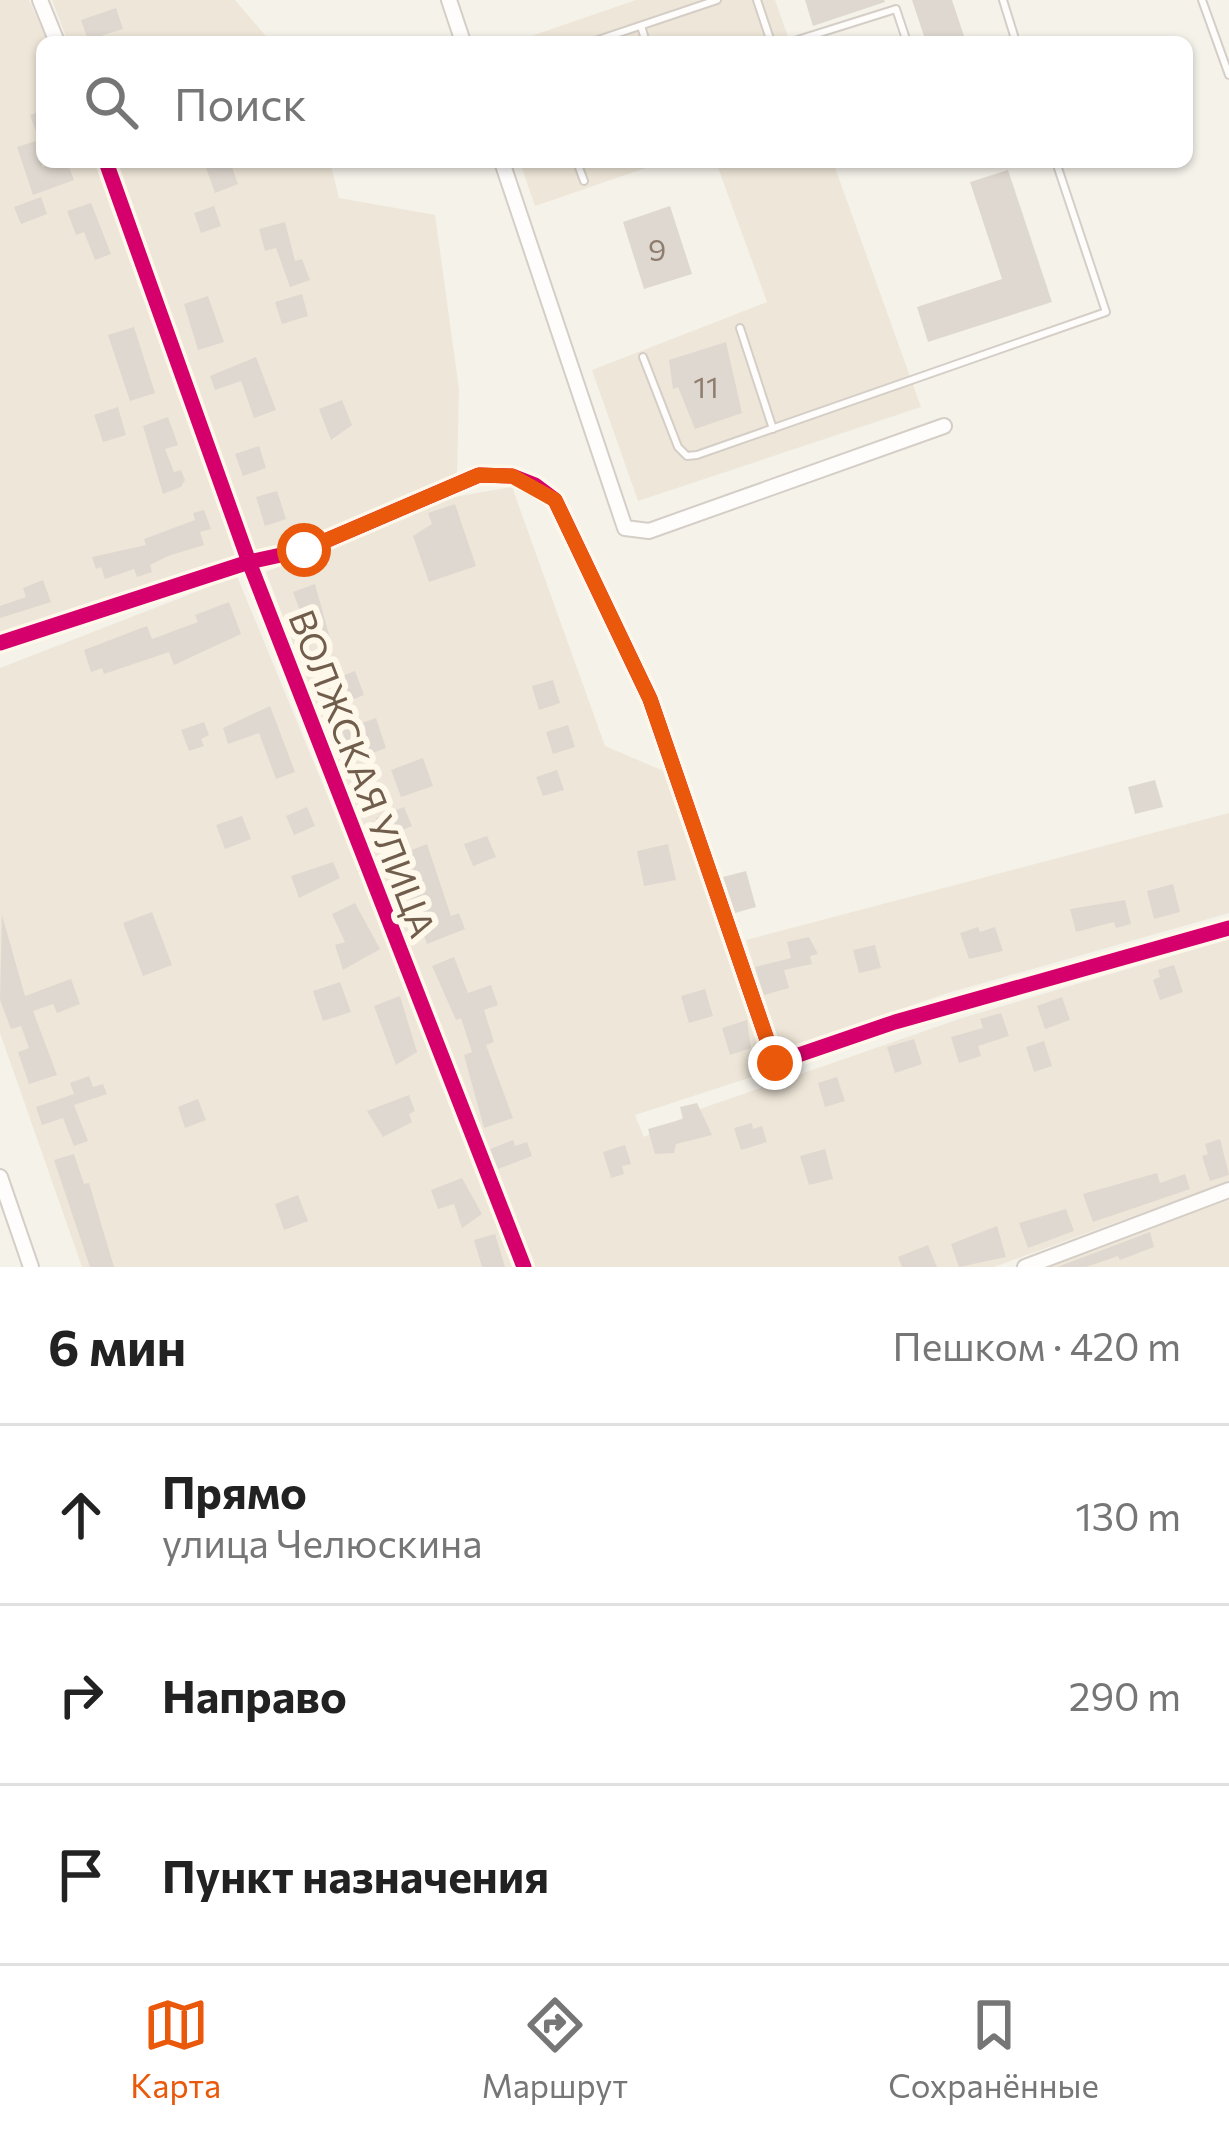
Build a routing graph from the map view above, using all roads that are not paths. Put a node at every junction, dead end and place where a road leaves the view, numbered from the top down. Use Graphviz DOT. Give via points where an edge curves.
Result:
graph roads {
  1 [pos="40,0"];
  2 [pos="449,0"];
  3 [pos="717,0"];
  4 [pos="757,0"];
  5 [pos="1003,0"];
  6 [pos="1202,0"];
  7 [pos="641,26"];
  8 [pos="55,36"];
  9 [pos="461,36"];
  10 [pos="610,36"];
  11 [pos="644,36"];
  12 [pos="766,36"];
  13 [pos="810,36"];
  14 [pos="906,36"];
  15 [pos="1014,36"];
  16 [pos="1229,75"];
  17 [pos="108,168"];
  18 [pos="504,168"];
  19 [pos="580,168"];
  20 [pos="1058,168"];
  21 [pos="584,181"];
  22 [pos="740,328"];
  23 [pos="643,357"];
  24 [pos="944,426"];
  25 [pos="773,429"];
  26 [pos="249,562"];
  27 [pos="0,643"];
  28 [pos="1229,928"];
  29 [pos="0,1178"];
  30 [pos="1229,1190"];
  31 [pos="31,1267"];
  32 [pos="524,1267"];
  33 [pos="1025,1267"];
  1 -- 8 [label="street"];
  2 -- 9 [label="street"];
  3 -- 7 [label="lane"];
  4 -- 12 [label="lane"];
  5 -- 15 [label="lane"];
  6 -- 16 [label="lane"];
  7 -- 10 [label="lane"];
  7 -- 11 [label="lane"];
  13 -- 14 [label="lane" via="896,8"];
  17 -- 26 [label="street, ВОЛЖСКАЯ УЛИЦА"];
  18 -- 24 [label="street" via="625,528 649,532"];
  19 -- 21 [label="lane"];
  20 -- 25 [label="lane" via="1106,312"];
  22 -- 25 [label="lane"];
  23 -- 25 [label="lane" via="686,456"];
  26 -- 27 [label="street"];
  26 -- 28 [label="street" via="304,550 479,475 512,476 555,500 650,699 775,1063"];
  26 -- 32 [label="street, ВОЛЖСКАЯ УЛИЦА"];
  29 -- 31 [label="street"];
  30 -- 33 [label="street"];
}
